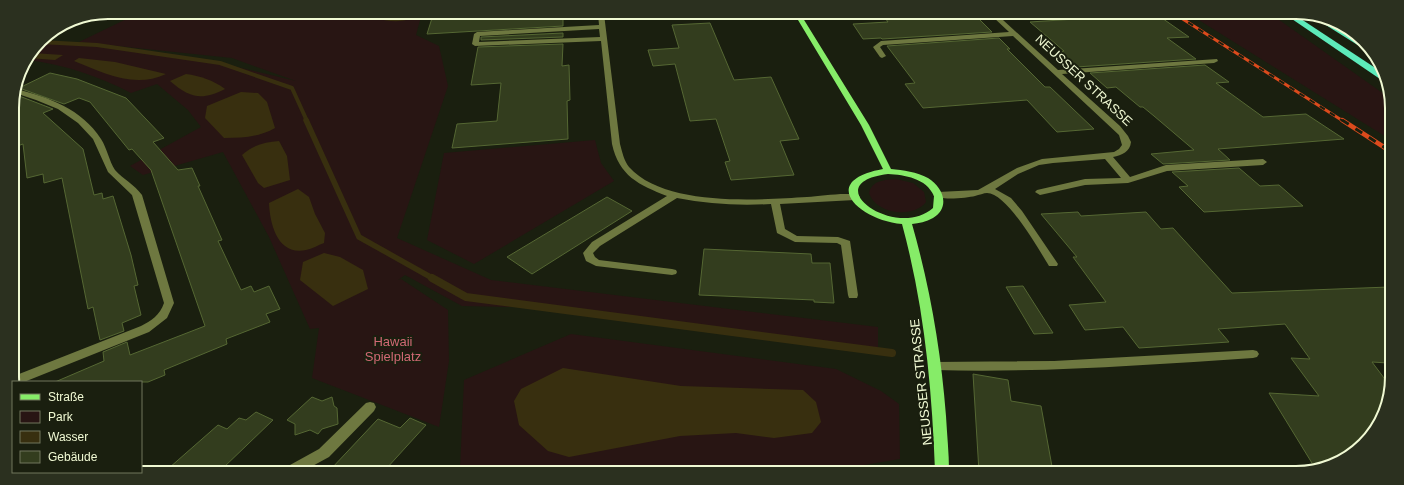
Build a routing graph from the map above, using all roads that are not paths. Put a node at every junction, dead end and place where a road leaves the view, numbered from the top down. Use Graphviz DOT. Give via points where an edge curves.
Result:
graph roads {
  1 [pos="602,19"];
  2 [pos="800,19"];
  3 [pos="999,19"];
  4 [pos="1296,19"];
  5 [pos="603,27"];
  6 [pos="1335,29"];
  7 [pos="1016,34"];
  8 [pos="604,39"];
  9 [pos="1354,41"];
  10 [pos="882,56"];
  11 [pos="1214,61"];
  12 [pos="1057,72"];
  13 [pos="1378,73"];
  14 [pos="21,93"];
  15 [pos="1106,155"];
  16 [pos="1263,162"];
  17 [pos="888,171"];
  18 [pos="1128,180"];
  19 [pos="987,190"];
  20 [pos="1040,192"];
  21 [pos="938,195"];
  22 [pos="674,196"];
  23 [pos="855,197"];
  24 [pos="775,200"];
  25 [pos="906,221"];
  26 [pos="1053,264"];
  27 [pos="672,272"];
  28 [pos="853,295"];
  29 [pos="1253,354"];
  30 [pos="935,366"];
  31 [pos="19,379"];
  32 [pos="370,407"];
  33 [pos="301,466"];
  34 [pos="942,466"];
  1 -- 5 [label="street"];
  2 -- 17 [label="main road" via="865,125"];
  3 -- 7 [label="street, NEUSSER STRASSE"];
  4 -- 13 [label="highway"];
  5 -- 8 [label="street"];
  5 -- 8 [label="street" via="477,34 475,44"];
  6 -- 9 [label="highway"];
  7 -- 10 [label="street" via="881,43 876,47"];
  7 -- 12 [label="street, NEUSSER STRASSE"];
  8 -- 22 [label="street" via="620,160 629,173 641,182"];
  11 -- 12 [label="street"];
  12 -- 15 [label="street, NEUSSER STRASSE" via="1124,136 1127,142 1123,150"];
  14 -- 31 [label="street" via="62,108 85,125 97,140 112,171 132,187 137,195 169,302 168,308 160,318 145,329"];
  15 -- 18 [label="street"];
  15 -- 19 [label="street, NEUSSER STRASSE" via="1039,163 1020,170"];
  16 -- 18 [label="street" via="1166,168"];
  17 -- 21 [label="main road" via="920,177 933,186"];
  17 -- 23 [label="main road" via="861,178 854,190"];
  18 -- 20 [label="street" via="1085,182"];
  19 -- 21 [label="street, NEUSSER STRASSE" via="971,194"];
  19 -- 26 [label="street" via="1008,200"];
  21 -- 25 [label="main road" via="938,208 932,214"];
  22 -- 24 [label="street" via="705,200"];
  22 -- 27 [label="street" via="596,244 588,253 590,259 596,263"];
  23 -- 24 [label="street"];
  23 -- 25 [label="main road" via="860,205 870,212"];
  24 -- 28 [label="street" via="780,231 794,239 838,240 846,243"];
  25 -- 30 [label="main road, NEUSSER STRASSE" via="921,277"];
  29 -- 30 [label="street" via="1030,366"];
  30 -- 34 [label="main road, NEUSSER STRASSE"];
  32 -- 33 [label="street" via="324,453"];
}
